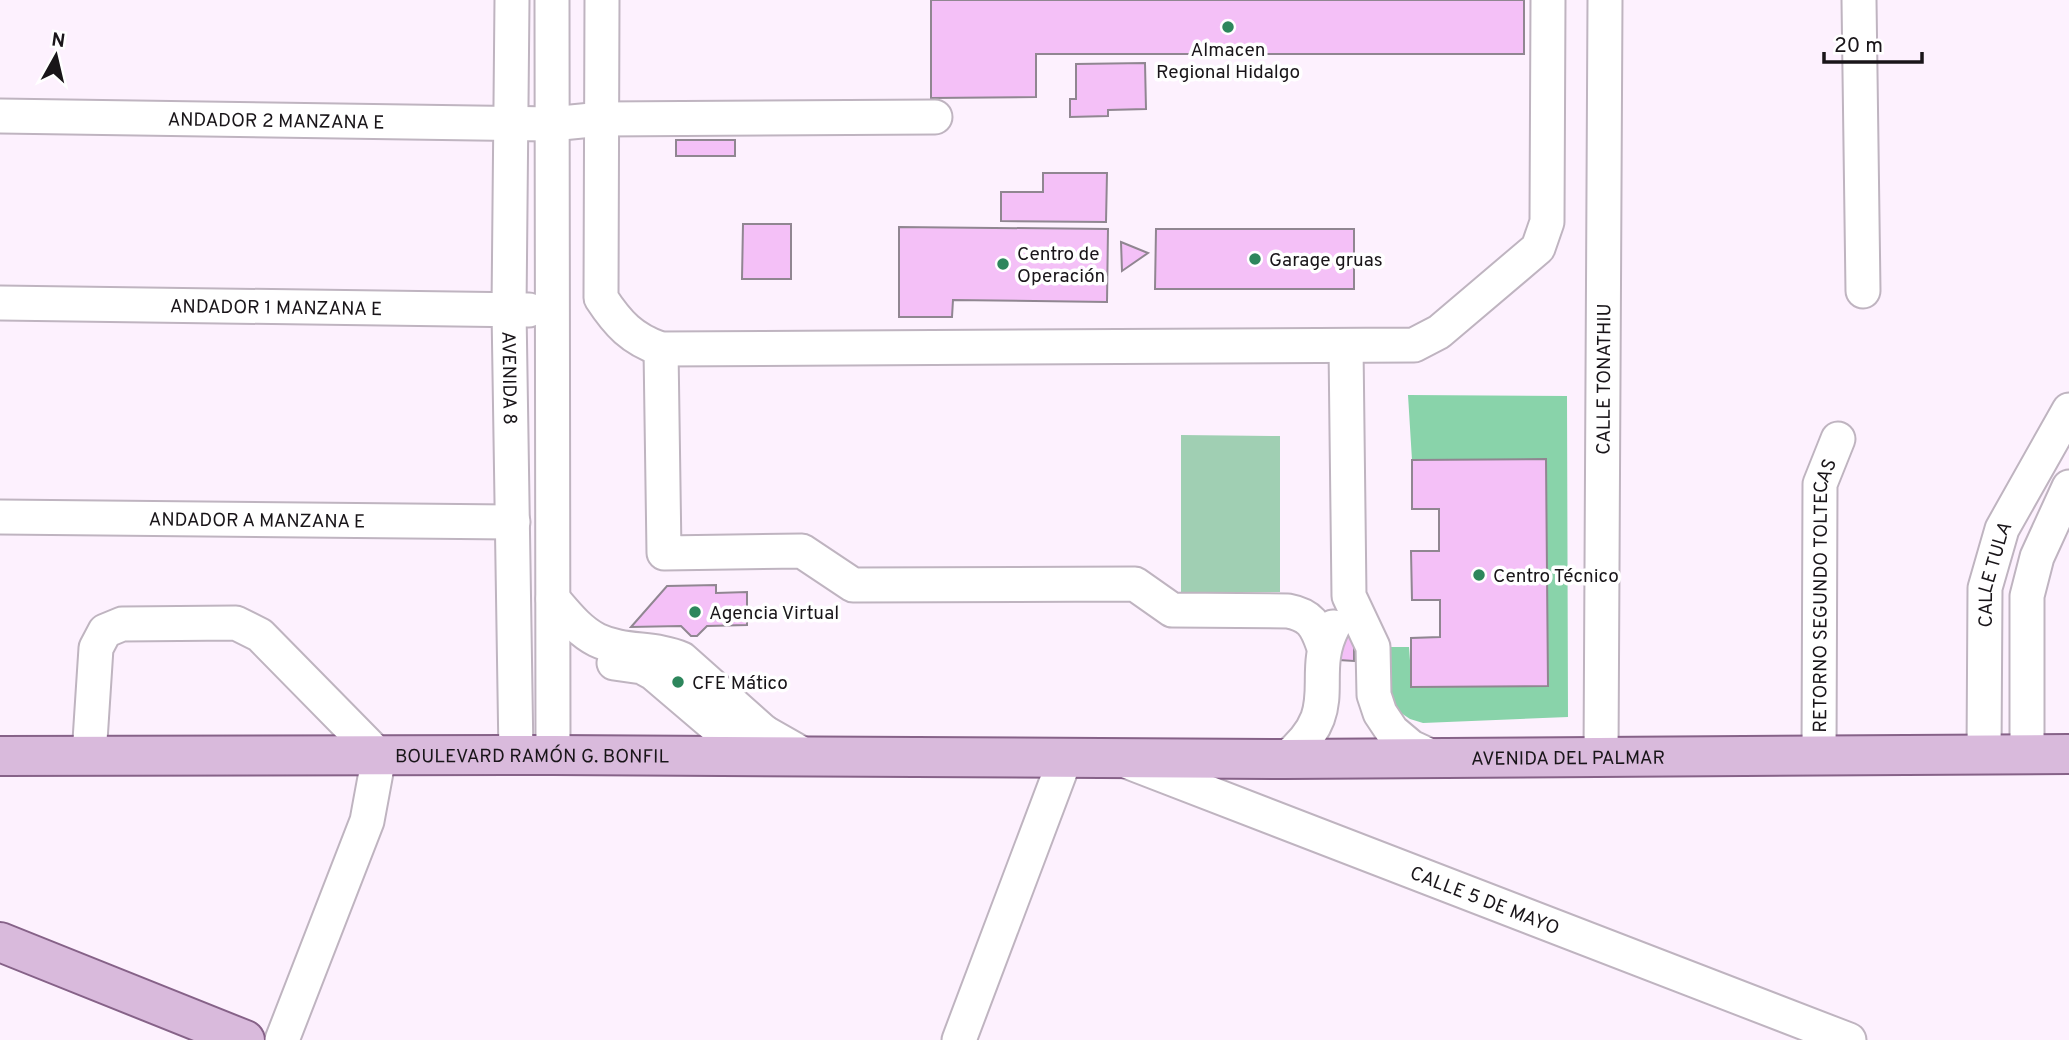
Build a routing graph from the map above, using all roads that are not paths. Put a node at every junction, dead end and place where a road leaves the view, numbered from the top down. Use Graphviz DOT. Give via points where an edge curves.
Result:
graph roads {
  1 [pos="512,0"];
  2 [pos="552,0"];
  3 [pos="602,0"];
  4 [pos="1548,0"];
  5 [pos="1605,0"];
  6 [pos="1859,0"];
  7 [pos="0,116"];
  8 [pos="935,117"];
  9 [pos="602,119"];
  10 [pos="510,124"];
  11 [pos="551,124"];
  12 [pos="1863,291"];
  13 [pos="0,303"];
  14 [pos="509,310"];
  15 [pos="552,311"];
  16 [pos="1346,346"];
  17 [pos="661,349"];
  18 [pos="2069,410"];
  19 [pos="1838,439"];
  20 [pos="2069,487"];
  21 [pos="0,517"];
  22 [pos="513,522"];
  23 [pos="1349,596"];
  24 [pos="561,608"];
  25 [pos="1324,645"];
  26 [pos="2069,754"];
  27 [pos="0,755"];
  28 [pos="534,755"];
  29 [pos="1984,755"];
  30 [pos="2027,755"];
  31 [pos="89,756"];
  32 [pos="379,756"];
  33 [pos="1819,756"];
  34 [pos="808,757"];
  35 [pos="1601,757"];
  36 [pos="1435,758"];
  37 [pos="1065,759"];
  38 [pos="1120,759"];
  39 [pos="1285,759"];
  40 [pos="0,942"];
  41 [pos="245,1040"];
  42 [pos="282,1040"];
  43 [pos="959,1040"];
  44 [pos="1849,1040"];
  1 -- 10 [label="street, AVENIDA 8"];
  2 -- 11 [label="street"];
  3 -- 9 [label="street"];
  4 -- 16 [label="street" via="1547,222 1538,248 1439,332 1414,345"];
  5 -- 35 [label="street, CALLE TONATHIU"];
  6 -- 12 [label="street"];
  7 -- 10 [label="street, ANDADOR 2 MANZANA E"];
  8 -- 9 [label="street, ANDADOR 2 MANZANA E"];
  9 -- 11 [label="street, ANDADOR 2 MANZANA E"];
  9 -- 17 [label="street" via="601,298 617,323 638,341"];
  10 -- 11 [label="street, ANDADOR 2 MANZANA E"];
  10 -- 14 [label="street, AVENIDA 8"];
  11 -- 15 [label="street"];
  13 -- 14 [label="street, ANDADOR 1 MANZANA E"];
  14 -- 15 [label="street, ANDADOR 1 MANZANA E"];
  14 -- 22 [label="street, AVENIDA 8"];
  15 -- 24 [label="street"];
  16 -- 17 [label="street"];
  16 -- 23 [label="street"];
  17 -- 25 [label="street" via="664,553 802,551 853,585 1135,584 1172,610 1302,614 1314,622"];
  18 -- 29 [label="street, CALLE TULA" via="2002,529 1985,588"];
  19 -- 33 [label="street, RETORNO SEGUNDO TOLTECAS" via="1820,484"];
  20 -- 30 [label="street, CALLE TULA" via="2037,557 2027,596"];
  21 -- 22 [label="street, ANDADOR A MANZANA E"];
  22 -- 28 [label="street, AVENIDA 8"];
  23 -- 25 [label="street"];
  23 -- 36 [label="street" via="1373,647 1374,695 1380,713 1411,747"];
  24 -- 28 [label="street"];
  24 -- 34 [label="street" via="596,640 682,659 764,732"];
  25 -- 39 [label="street" via="1321,713 1310,735"];
  26 -- 30 [label="main road, AVENIDA DEL PALMAR"];
  27 -- 31 [label="main road, BOULEVARD RAMÓN G. BONFIL"];
  28 -- 32 [label="main road, BOULEVARD RAMÓN G. BONFIL"];
  28 -- 34 [label="main road, BOULEVARD RAMÓN G. BONFIL"];
  29 -- 30 [label="main road, AVENIDA DEL PALMAR"];
  29 -- 33 [label="main road, AVENIDA DEL PALMAR"];
  31 -- 32 [label="main road, BOULEVARD RAMÓN G. BONFIL"];
  31 -- 32 [label="street" via="96,649 105,631 122,624 236,623 260,635"];
  32 -- 42 [label="street" via="367,821"];
  33 -- 35 [label="main road, AVENIDA DEL PALMAR"];
  34 -- 37 [label="main road, BOULEVARD RAMÓN G. BONFIL"];
  35 -- 36 [label="main road, AVENIDA DEL PALMAR"];
  36 -- 39 [label="main road, AVENIDA DEL PALMAR"];
  37 -- 38 [label="main road, AVENIDA DEL PALMAR"];
  37 -- 43 [label="street"];
  38 -- 39 [label="main road, AVENIDA DEL PALMAR"];
  38 -- 44 [label="street, CALLE 5 DE MAYO"];
  40 -- 41 [label="main road"];
}
